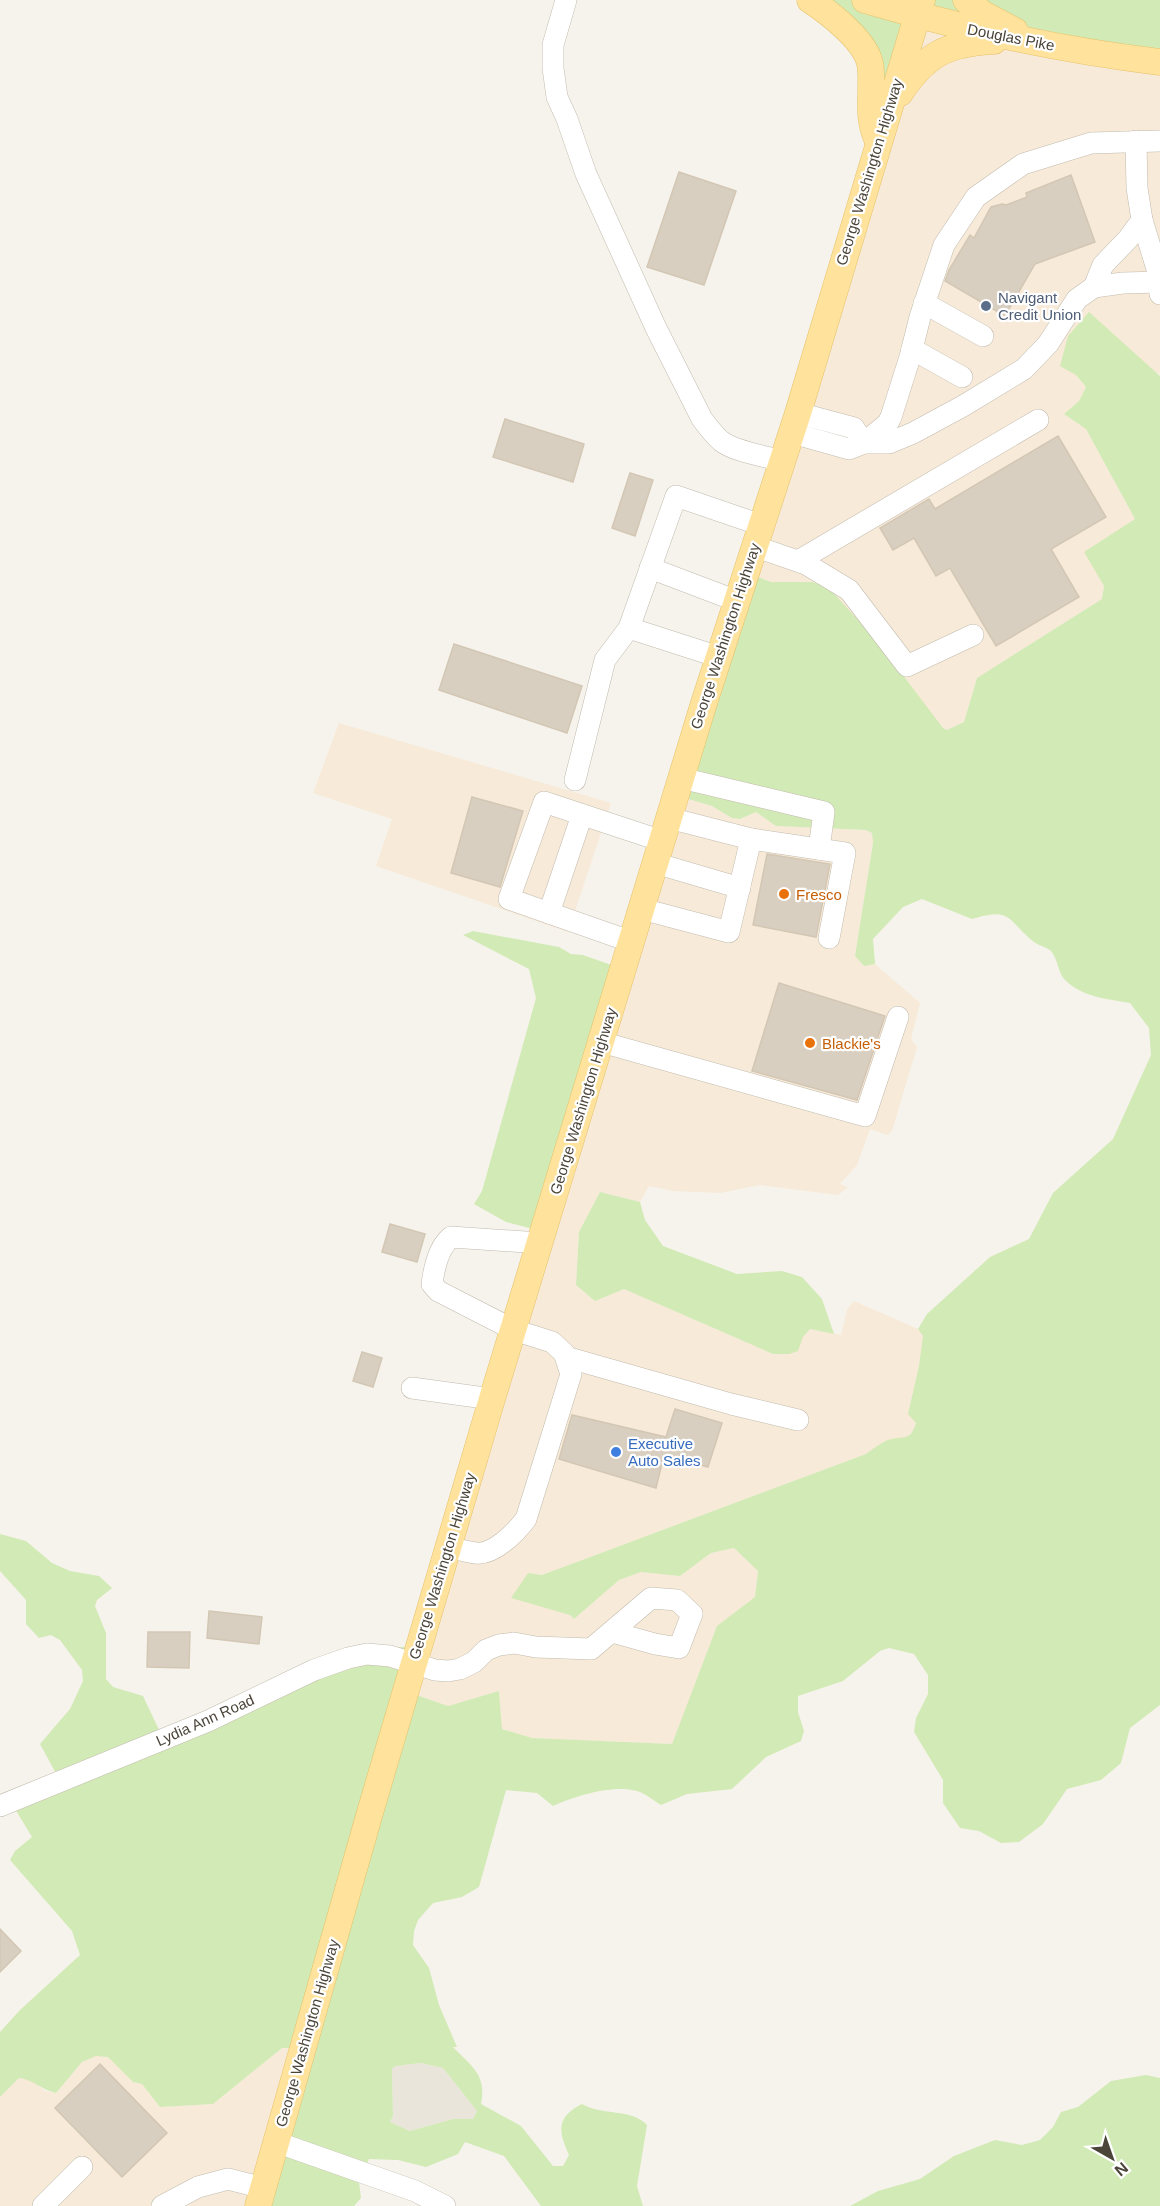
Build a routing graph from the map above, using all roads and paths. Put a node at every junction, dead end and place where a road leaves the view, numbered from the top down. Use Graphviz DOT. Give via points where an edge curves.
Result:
graph roads {
  1 [pos="566,0"];
  2 [pos="810,0"];
  3 [pos="865,0"];
  4 [pos="966,0"];
  5 [pos="919,7"];
  6 [pos="1036,43"];
  7 [pos="1160,62"];
  8 [pos="1136,141"];
  9 [pos="1160,141"];
  10 [pos="878,142"];
  11 [pos="1142,220"];
  12 [pos="1159,286"];
  13 [pos="1094,287"];
  14 [pos="924,303"];
  15 [pos="983,336"];
  16 [pos="912,349"];
  17 [pos="962,377"];
  18 [pos="1038,420"];
  19 [pos="795,423"];
  20 [pos="864,443"];
  21 [pos="782,461"];
  22 [pos="758,536"];
  23 [pos="798,561"];
  24 [pos="650,568"];
  25 [pos="737,601"];
  26 [pos="629,628"];
  27 [pos="973,635"];
  28 [pos="719,657"];
  29 [pos="681,778"];
  30 [pos="575,780"];
  31 [pos="582,815"];
  32 [pos="751,839"];
  33 [pos="662,841"];
  34 [pos="819,849"];
  35 [pos="740,888"];
  36 [pos="642,909"];
  37 [pos="549,913"];
  38 [pos="829,938"];
  39 [pos="632,942"];
  40 [pos="898,1017"];
  41 [pos="601,1042"];
  42 [pos="540,1243"];
  43 [pos="514,1330"];
  44 [pos="566,1357"];
  45 [pos="412,1388"];
  46 [pos="492,1399"];
  47 [pos="798,1420"];
  48 [pos="448,1547"];
  49 [pos="612,1632"];
  50 [pos="413,1663"];
  51 [pos="0,1806"];
  52 [pos="276,2142"];
  53 [pos="82,2167"];
  54 [pos="260,2197"];
  55 [pos="44,2206"];
  56 [pos="162,2206"];
  57 [pos="445,2206"];
  1 -- 21 [label="street" via="553,45 557,98 586,174 656,327 711,431 723,443"];
  2 -- 10 [label="main road" via="849,32 869,58 871,126"];
  3 -- 5 [label="main road, Douglas Pike"];
  4 -- 6 [label="main road" via="983,14"];
  5 -- 6 [label="main road, Douglas Pike" via="968,29"];
  5 -- 10 [label="main road, George Washington Highway"];
  6 -- 7 [label="main road, Douglas Pike"];
  6 -- 10 [label="main road" via="991,41 939,52 917,70 890,108"];
  8 -- 9 [label="street"];
  8 -- 11 [label="street"];
  8 -- 14 [label="street" via="1091,143 1023,164 976,196 944,245"];
  10 -- 19 [label="main road, George Washington Highway"];
  11 -- 12 [label="street"];
  11 -- 13 [label="street" via="1103,265"];
  12 -- 13 [label="street" via="1123,283"];
  13 -- 20 [label="street" via="1077,299 1048,344 1024,369 913,433 889,443"];
  14 -- 15 [label="street"];
  14 -- 16 [label="street"];
  16 -- 17 [label="street"];
  16 -- 20 [label="street" via="888,423"];
  18 -- 23 [label="street"];
  19 -- 20 [label="street" via="854,428"];
  19 -- 21 [label="main road, George Washington Highway"];
  21 -- 22 [label="main road, George Washington Highway"];
  22 -- 23 [label="street"];
  22 -- 24 [label="street" via="676,496"];
  22 -- 25 [label="main road, George Washington Highway"];
  23 -- 27 [label="street" via="849,590 907,666"];
  24 -- 25 [label="street"];
  24 -- 26 [label="street"];
  25 -- 28 [label="main road, George Washington Highway"];
  26 -- 28 [label="street"];
  26 -- 30 [label="street" via="605,660"];
  28 -- 29 [label="main road, George Washington Highway"];
  29 -- 33 [label="main road, George Washington Highway"];
  29 -- 34 [label="street" via="824,812"];
  31 -- 33 [label="street"];
  31 -- 37 [label="street"];
  31 -- 37 [label="street" via="544,802 509,899"];
  32 -- 33 [label="street"];
  32 -- 34 [label="street"];
  32 -- 35 [label="street"];
  33 -- 35 [label="street"];
  33 -- 36 [label="main road, George Washington Highway"];
  34 -- 38 [label="street" via="844,853"];
  35 -- 36 [label="street" via="729,932"];
  36 -- 39 [label="main road, George Washington Highway"];
  37 -- 39 [label="street"];
  39 -- 41 [label="main road, George Washington Highway"];
  40 -- 41 [label="street" via="865,1116"];
  41 -- 42 [label="main road, George Washington Highway"];
  42 -- 43 [label="main road, George Washington Highway"];
  42 -- 43 [label="street" via="451,1237 444,1242 433,1273 432,1284 438,1291"];
  43 -- 44 [label="street" via="552,1342"];
  43 -- 46 [label="main road, George Washington Highway"];
  44 -- 47 [label="street"];
  44 -- 48 [label="street" via="571,1374 526,1519 515,1533 488,1552 478,1554"];
  45 -- 46 [label="street"];
  46 -- 48 [label="main road, George Washington Highway"];
  48 -- 50 [label="main road, George Washington Highway"];
  49 -- 50 [label="street, Lydia Ann Road" via="591,1649 514,1643 486,1650 460,1669 435,1670"];
  50 -- 51 [label="street, Lydia Ann Road" via="367,1654 330,1664 208,1720"];
  50 -- 52 [label="main road, George Washington Highway"];
  52 -- 54 [label="main road, George Washington Highway"];
  52 -- 57 [label="street" via="414,2191"];
  53 -- 55 [label="street"];
  54 -- 56 [label="street" via="228,2179 198,2187"];
}
